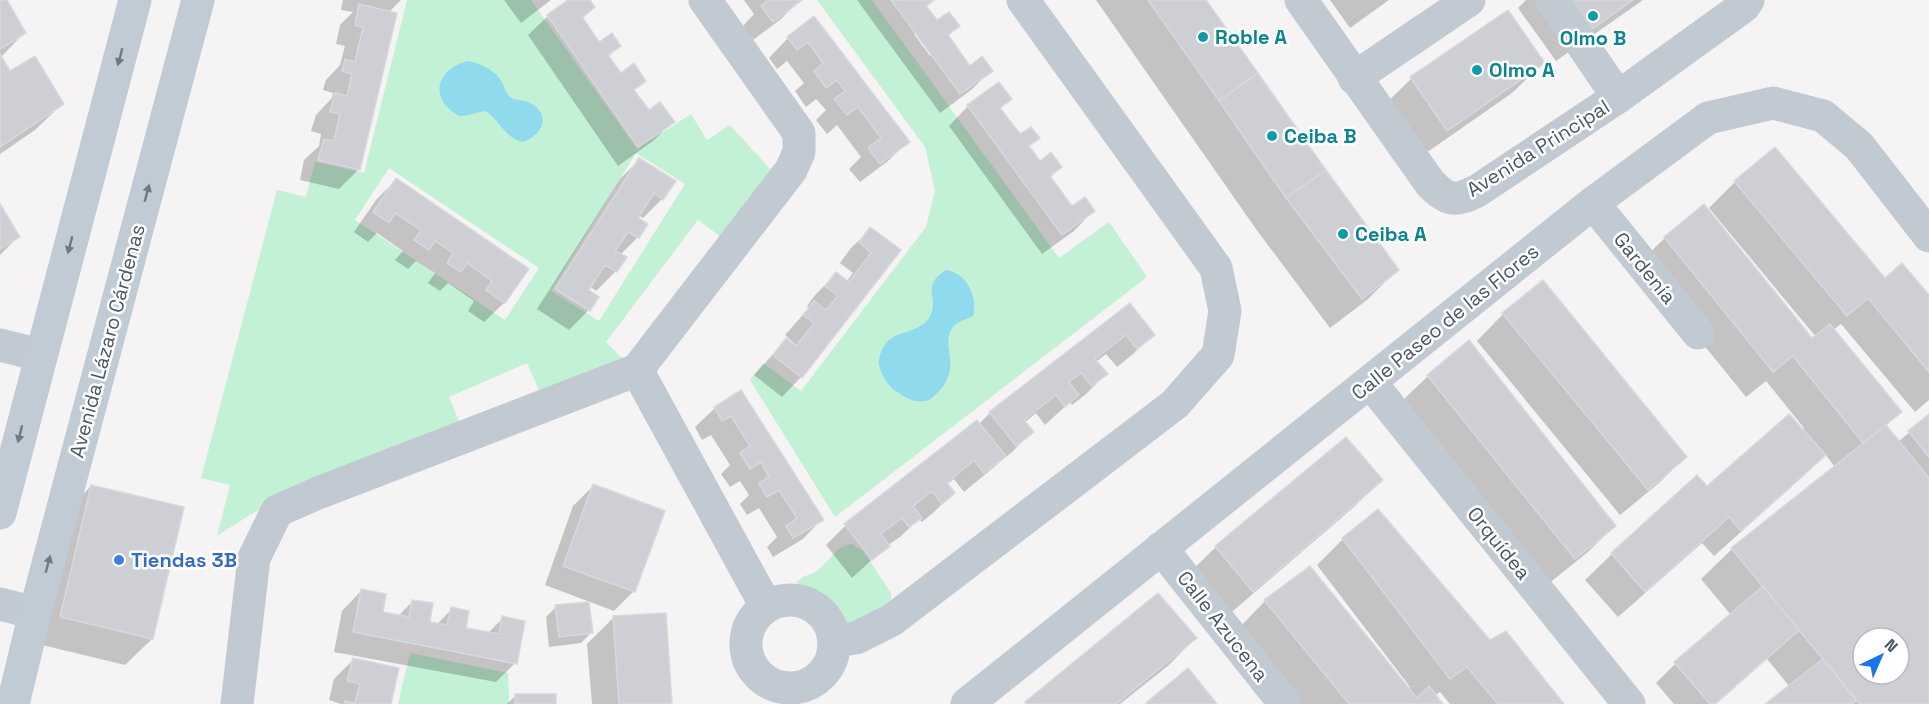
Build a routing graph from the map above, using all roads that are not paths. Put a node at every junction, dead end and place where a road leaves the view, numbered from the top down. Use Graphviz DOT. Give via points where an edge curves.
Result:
graph roads {
  1 [pos="135,0"];
  2 [pos="198,0"];
  3 [pos="705,0"];
  4 [pos="1023,0"];
  5 [pos="1301,0"];
  6 [pos="1469,0"];
  7 [pos="1552,0"];
  8 [pos="1748,0"];
  9 [pos="1354,78"];
  10 [pos="1618,97"];
  11 [pos="1593,203"];
  12 [pos="1929,236"];
  13 [pos="1698,333"];
  14 [pos="0,345"];
  15 [pos="40,355"];
  16 [pos="637,370"];
  17 [pos="1370,382"];
  18 [pos="0,513"];
  19 [pos="1161,548"];
  20 [pos="0,604"];
  21 [pos="766,606"];
  22 [pos="35,613"];
  23 [pos="834,641"];
  24 [pos="10,687"];
  25 [pos="237,704"];
  26 [pos="967,704"];
  27 [pos="1285,704"];
  28 [pos="1629,704"];
  1 -- 15 [label="main road, one-way"];
  22 -- 2 [label="main road, Avenida Lázaro Cárdenas, one-way"];
  3 -- 16 [label="street" via="799,133 799,152 791,170"];
  4 -- 23 [label="street" via="1216,268 1225,311 1218,355 1175,404 892,620 856,638"];
  5 -- 9 [label="street, Avenida Principal"];
  6 -- 9 [label="street"];
  7 -- 10 [label="street"];
  8 -- 10 [label="street, Avenida Principal"];
  9 -- 10 [label="street, Avenida Principal" via="1430,183 1451,199 1477,191"];
  11 -- 12 [label="street, Calle Paseo de las Flores" via="1708,118 1773,103 1823,116 1859,146"];
  11 -- 13 [label="street, Gardenía"];
  11 -- 17 [label="street, Calle Paseo de las Flores"];
  14 -- 15 [label="street"];
  15 -- 18 [label="main road, one-way"];
  16 -- 21 [label="street"];
  16 -- 25 [label="street" via="277,511 254,558"];
  17 -- 19 [label="street, Calle Paseo de las Flores"];
  17 -- 28 [label="street, Orquídea"];
  19 -- 26 [label="street, Calle Paseo de las Flores"];
  19 -- 27 [label="street, Calle Azucena"];
  20 -- 22 [label="street"];
  21 -- 23 [label="street" via="795,599 810,604 823,613"];
  21 -- 23 [label="street" via="747,628 745,642 753,669 763,680 776,686 805,686 827,668"];
  22 -- 24 [label="main road, Avenida Lázaro Cárdenas"];
}
